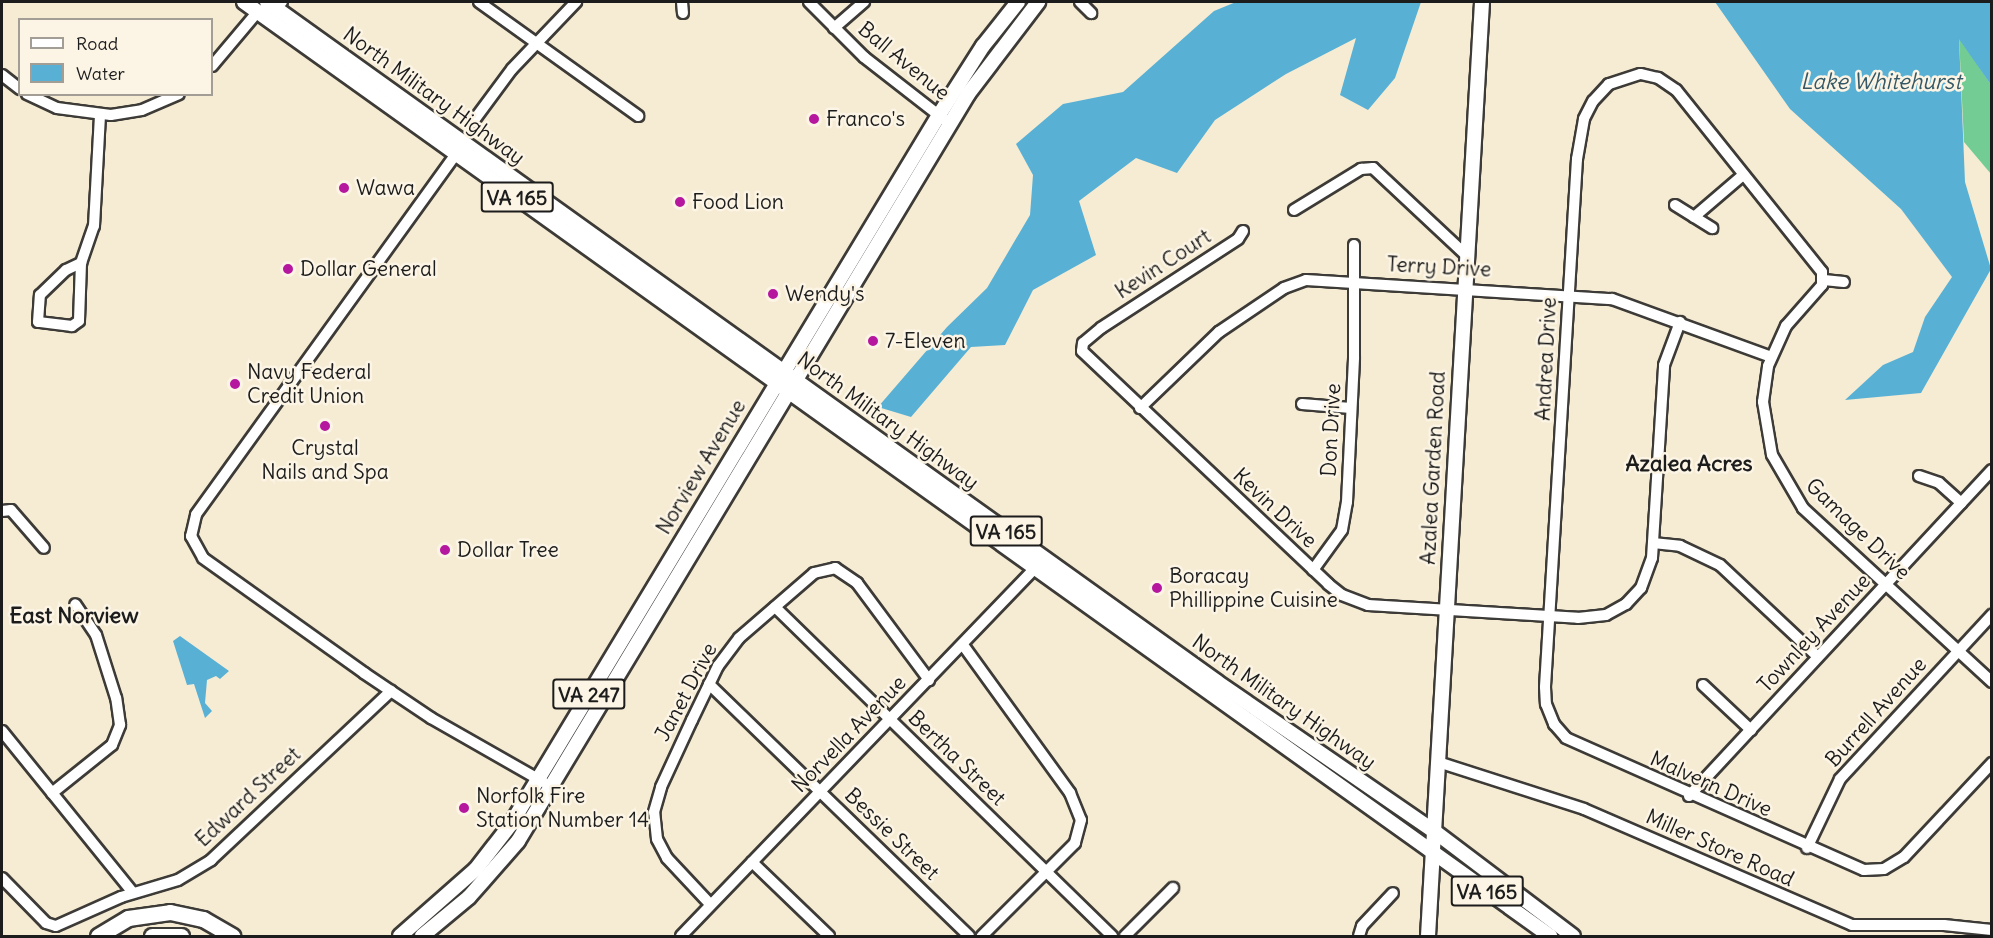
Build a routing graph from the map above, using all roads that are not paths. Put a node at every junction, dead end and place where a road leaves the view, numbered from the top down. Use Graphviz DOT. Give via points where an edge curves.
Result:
graph roads {
  1 [pos="244,2"];
  2 [pos="479,2"];
  3 [pos="576,2"];
  4 [pos="809,2"];
  5 [pos="864,2"];
  6 [pos="1018,2"];
  7 [pos="1038,2"];
  8 [pos="1080,2"];
  9 [pos="1482,2"];
  10 [pos="271,4"];
  11 [pos="1091,13"];
  12 [pos="834,28"];
  13 [pos="536,42"];
  14 [pos="213,65"];
  15 [pos="2,75"];
  16 [pos="18,87"];
  17 [pos="31,96"];
  18 [pos="174,96"];
  19 [pos="100,115"];
  20 [pos="939,115"];
  21 [pos="638,116"];
  22 [pos="472,123"];
  23 [pos="951,123"];
  24 [pos="460,148"];
  25 [pos="1743,175"];
  26 [pos="1675,206"];
  27 [pos="1294,210"];
  28 [pos="1694,217"];
  29 [pos="1712,228"];
  30 [pos="1243,231"];
  31 [pos="1354,245"];
  32 [pos="1466,255"];
  33 [pos="81,263"];
  34 [pos="1824,280"];
  35 [pos="1356,282"];
  36 [pos="1844,282"];
  37 [pos="1464,288"];
  38 [pos="1569,294"];
  39 [pos="1680,322"];
  40 [pos="1101,328"];
  41 [pos="1771,357"];
  42 [pos="780,377"];
  43 [pos="793,386"];
  44 [pos="1302,404"];
  45 [pos="1140,408"];
  46 [pos="1351,408"];
  47 [pos="1992,470"];
  48 [pos="1919,476"];
  49 [pos="1961,503"];
  50 [pos="2,511"];
  51 [pos="1653,543"];
  52 [pos="44,548"];
  53 [pos="1039,563"];
  54 [pos="1312,570"];
  55 [pos="1886,584"];
  56 [pos="75,604"];
  57 [pos="775,607"];
  58 [pos="1445,611"];
  59 [pos="1992,615"];
  60 [pos="1550,617"];
  61 [pos="963,645"];
  62 [pos="1958,651"];
  63 [pos="1818,657"];
  64 [pos="1547,666"];
  65 [pos="929,680"];
  66 [pos="1992,682"];
  67 [pos="709,684"];
  68 [pos="1703,685"];
  69 [pos="391,691"];
  70 [pos="890,720"];
  71 [pos="1750,730"];
  72 [pos="2,731"];
  73 [pos="1438,762"];
  74 [pos="1992,763"];
  75 [pos="538,779"];
  76 [pos="551,787"];
  77 [pos="820,792"];
  78 [pos="52,793"];
  79 [pos="1689,796"];
  80 [pos="1434,831"];
  81 [pos="1807,848"];
  82 [pos="1433,853"];
  83 [pos="752,862"];
  84 [pos="1045,872"];
  85 [pos="2,878"];
  86 [pos="1173,888"];
  87 [pos="134,893"];
  88 [pos="1393,893"];
  89 [pos="710,904"];
  90 [pos="1992,930"];
  91 [pos="684,935"];
  92 [pos="98,936"];
  93 [pos="152,936"];
  94 [pos="181,936"];
  95 [pos="232,936"];
  96 [pos="400,936"];
  97 [pos="422,936"];
  98 [pos="829,936"];
  99 [pos="969,936"];
  100 [pos="982,936"];
  101 [pos="1112,936"];
  102 [pos="1125,936"];
  103 [pos="1359,936"];
  104 [pos="1428,936"];
  105 [pos="1550,936"];
  106 [pos="1573,936"];
  1 -- 10 [label="main road, North Military Highway / VA 165"];
  2 -- 13 [label="street"];
  3 -- 13 [label="street"];
  4 -- 12 [label="street, Ball Avenue"];
  5 -- 12 [label="street"];
  6 -- 20 [label="main road, Norview Avenue" via="977,55"];
  7 -- 23 [label="main road, Norview Avenue" via="994,57"];
  8 -- 11 [label="street"];
  9 -- 32 [label="main road, Azalea Garden Road"];
  10 -- 14 [label="street"];
  10 -- 24 [label="main road, North Military Highway / VA 165"];
  12 -- 20 [label="street, Ball Avenue"];
  13 -- 21 [label="street"];
  13 -- 22 [label="street"];
  15 -- 16 [label="street"];
  17 -- 19 [label="street" via="57,108"];
  18 -- 19 [label="street" via="142,110"];
  19 -- 33 [label="street" via="97,216"];
  20 -- 23 [label="street, Ball Avenue"];
  20 -- 42 [label="main road, Norview Avenue"];
  23 -- 43 [label="main road, Norview Avenue"];
  24 -- 42 [label="main road, North Military Highway / VA 165"];
  24 -- 69 [label="street" via="196,515 191,529 192,542 203,558"];
  25 -- 28 [label="street"];
  25 -- 34 [label="street" via="1822,272"];
  25 -- 38 [label="street, Andrea Drive" via="1668,83 1652,76 1628,75 1601,91 1584,119 1577,159"];
  26 -- 28 [label="street"];
  27 -- 32 [label="street" via="1361,169 1373,168"];
  28 -- 29 [label="street"];
  30 -- 40 [label="street, Kevin Court" via="1238,239"];
  31 -- 35 [label="street, Don Drive"];
  32 -- 37 [label="main road, Azalea Garden Road"];
  33 -- 33 [label="street" via="66,270 40,295 38,322 72,326 79,321"];
  34 -- 36 [label="street"];
  34 -- 41 [label="street, Gamage Drive" via="1786,326"];
  35 -- 37 [label="street, Terry Drive"];
  35 -- 45 [label="street, Terry Drive" via="1306,280 1284,288 1194,351"];
  35 -- 46 [label="street, Don Drive"];
  37 -- 38 [label="street, Terry Drive"];
  37 -- 58 [label="main road, Azalea Garden Road"];
  38 -- 39 [label="street, Terry Drive" via="1612,299"];
  38 -- 60 [label="street, Andrea Drive"];
  39 -- 41 [label="street, Terry Drive"];
  39 -- 51 [label="street" via="1664,365"];
  40 -- 45 [label="street, Kevin Drive" via="1083,343 1082,351"];
  41 -- 55 [label="street, Gamage Drive" via="1763,414 1767,439 1781,475 1803,508"];
  42 -- 43 [label="main road, North Military Highway / VA 165"];
  42 -- 75 [label="main road, Norview Avenue / VA 247"];
  43 -- 53 [label="main road, North Military Highway / VA 165"];
  43 -- 76 [label="main road, Norview Avenue / VA 247"];
  44 -- 46 [label="street"];
  45 -- 54 [label="street, Kevin Drive"];
  46 -- 54 [label="street, Don Drive" via="1344,526"];
  47 -- 49 [label="street, Townley Avenue"];
  48 -- 49 [label="street" via="1939,483"];
  49 -- 55 [label="street, Townley Avenue"];
  50 -- 52 [label="street" via="11,510"];
  51 -- 60 [label="street, Kevin Drive" via="1644,582 1619,609 1592,617"];
  51 -- 63 [label="street" via="1694,551 1720,565"];
  53 -- 61 [label="street, Norvella Avenue"];
  53 -- 80 [label="main road, North Military Highway / VA 165"];
  53 -- 82 [label="main road, North Military Highway / VA 165"];
  54 -- 58 [label="street, Kevin Drive" via="1355,601"];
  55 -- 62 [label="street, Gamage Drive"];
  55 -- 63 [label="street, Townley Avenue"];
  56 -- 78 [label="street" via="96,635 116,698 120,726 112,745"];
  57 -- 65 [label="street, Janet Drive" via="814,573 830,567 844,570"];
  57 -- 67 [label="street, Janet Drive" via="733,645"];
  57 -- 70 [label="street, Bertha Street"];
  58 -- 60 [label="street, Kevin Drive"];
  58 -- 73 [label="main road, Azalea Garden Road"];
  59 -- 62 [label="street, Burrell Avenue"];
  60 -- 64 [label="street, Andrea Drive"];
  61 -- 65 [label="street, Norvella Avenue"];
  61 -- 84 [label="street" via="1075,802 1082,828 1075,843"];
  62 -- 66 [label="street, Gamage Drive"];
  62 -- 81 [label="street, Burrell Avenue" via="1840,779"];
  63 -- 71 [label="street, Townley Avenue"];
  64 -- 79 [label="street, Malvern Drive" via="1546,704 1554,724 1566,738"];
  65 -- 70 [label="street, Norvella Avenue"];
  67 -- 77 [label="street, Bessie Street"];
  67 -- 89 [label="street, Janet Drive" via="661,788 654,825 667,858"];
  68 -- 71 [label="street"];
  69 -- 75 [label="street"];
  69 -- 87 [label="street, Edward Street" via="211,860 178,880"];
  70 -- 77 [label="street, Norvella Avenue"];
  70 -- 84 [label="street, Bertha Street"];
  71 -- 79 [label="street, Townley Avenue"];
  72 -- 78 [label="street"];
  73 -- 80 [label="main road, Azalea Garden Road"];
  73 -- 90 [label="street, Miller Store Road" via="1584,809 1852,925 1944,924"];
  74 -- 81 [label="street, Malvern Drive" via="1912,849 1891,866 1874,871 1857,868"];
  75 -- 76 [label="street"];
  75 -- 96 [label="main road, Norview Avenue / VA 247" via="476,869"];
  76 -- 97 [label="main road, Norview Avenue / VA 247" via="495,870"];
  77 -- 83 [label="street, Norvella Avenue"];
  77 -- 99 [label="street, Bessie Street"];
  78 -- 87 [label="street"];
  79 -- 81 [label="street, Malvern Drive"];
  80 -- 82 [label="main road, Azalea Garden Road"];
  80 -- 106 [label="main road, North Military Highway / VA 165"];
  82 -- 104 [label="main road, Azalea Garden Road"];
  82 -- 105 [label="main road, North Military Highway / VA 165"];
  83 -- 89 [label="street, Norvella Avenue"];
  83 -- 98 [label="street"];
  84 -- 100 [label="street"];
  84 -- 101 [label="street, Bertha Street"];
  85 -- 87 [label="street, Edward Street" via="46,923 56,926"];
  86 -- 102 [label="street"];
  88 -- 103 [label="street" via="1362,926"];
  89 -- 91 [label="street, Norvella Avenue"];
  92 -- 95 [label="highway" via="128,918 170,912 203,919"];
  93 -- 94 [label="highway"];
}
